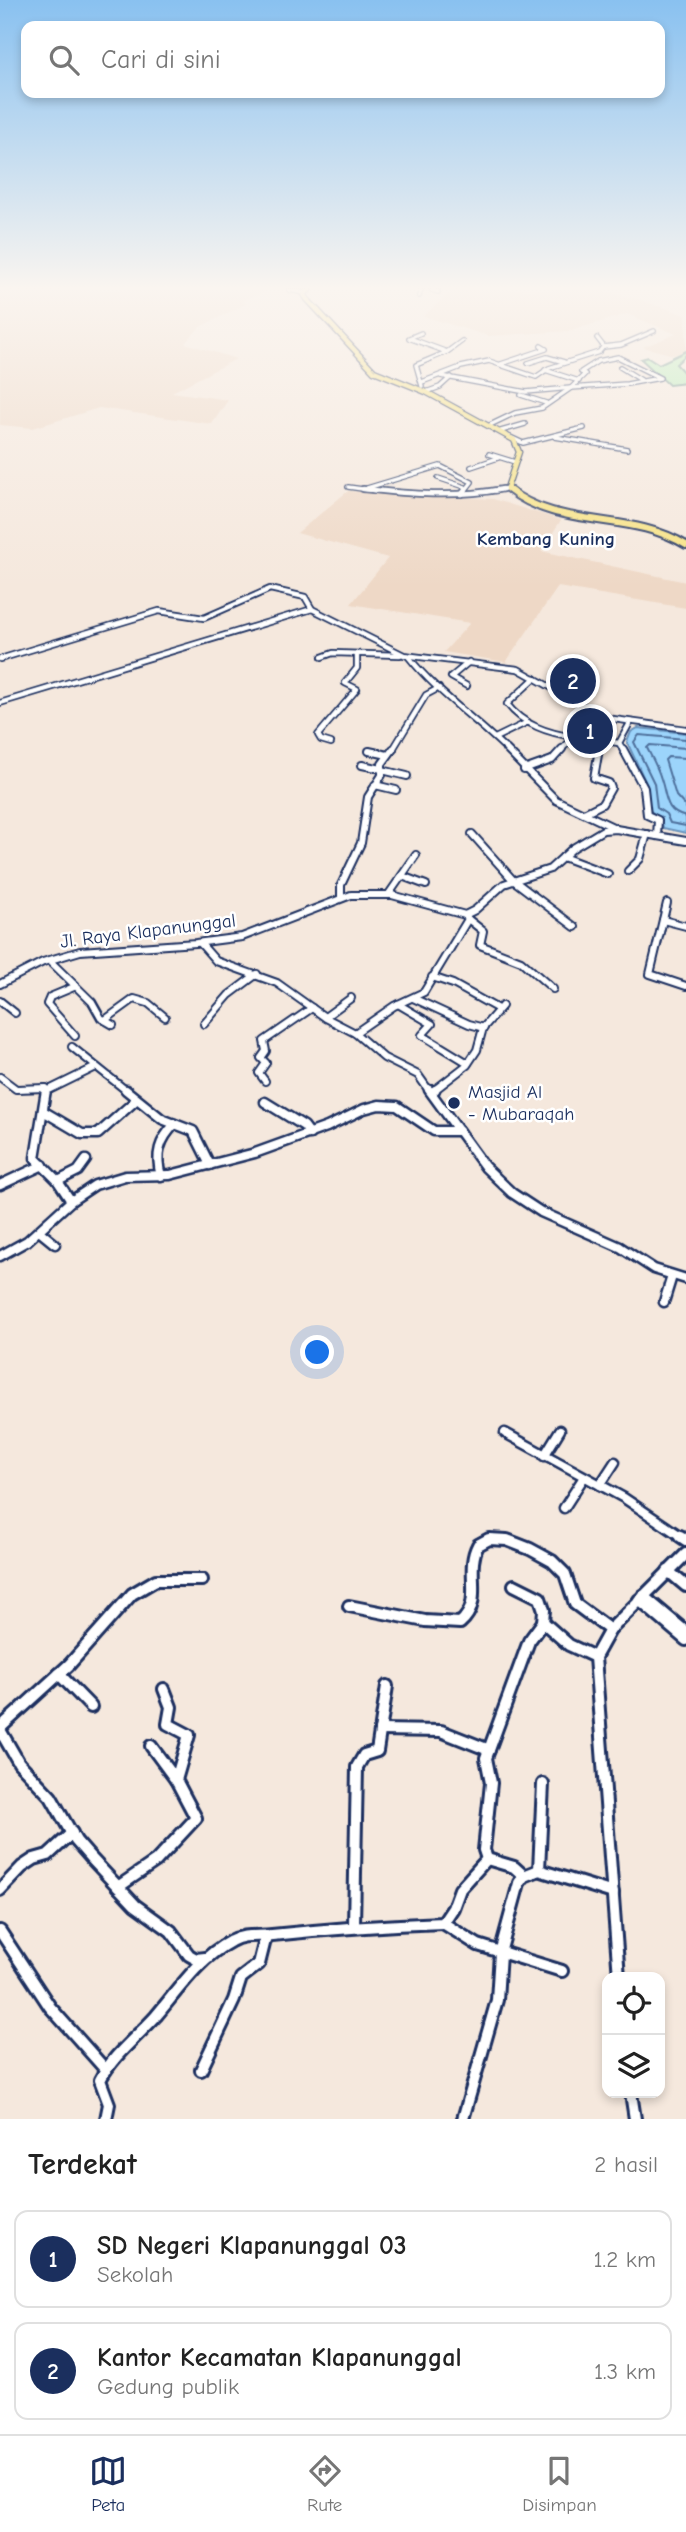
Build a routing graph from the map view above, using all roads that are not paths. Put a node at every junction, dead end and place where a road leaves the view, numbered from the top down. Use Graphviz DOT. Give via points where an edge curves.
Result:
graph roads {
  1 [pos="435,389"];
  2 [pos="508,389"];
  3 [pos="563,389"];
  4 [pos="571,389"];
  5 [pos="420,390"];
  6 [pos="513,390"];
  7 [pos="426,392"];
  8 [pos="546,403"];
  9 [pos="525,424"];
  10 [pos="490,425"];
  11 [pos="584,428"];
  12 [pos="501,431"];
  13 [pos="507,435"];
  14 [pos="550,436"];
  15 [pos="627,449"];
  16 [pos="489,454"];
  17 [pos="498,458"];
  18 [pos="515,462"];
  19 [pos="471,467"];
  20 [pos="438,478"];
  21 [pos="348,487"];
  22 [pos="465,487"];
  23 [pos="507,488"];
  24 [pos="365,489"];
  25 [pos="462,494"];
  26 [pos="686,545"];
  27 [pos="312,609"];
  28 [pos="357,654"];
  29 [pos="406,656"];
  30 [pos="322,657"];
  31 [pos="0,659"];
  32 [pos="469,662"];
  33 [pos="535,678"];
  34 [pos="467,686"];
  35 [pos="439,688"];
  36 [pos="0,703"];
  37 [pos="596,713"];
  38 [pos="528,722"];
  39 [pos="630,723"];
  40 [pos="686,729"];
  41 [pos="574,737"];
  42 [pos="495,738"];
  43 [pos="331,743"];
  44 [pos="619,743"];
  45 [pos="599,748"];
  46 [pos="369,751"];
  47 [pos="388,755"];
  48 [pos="362,765"];
  49 [pos="382,769"];
  50 [pos="524,770"];
  51 [pos="407,776"];
  52 [pos="375,785"];
  53 [pos="396,790"];
  54 [pos="584,813"];
  55 [pos="616,829"];
  56 [pos="472,834"];
  57 [pos="648,834"];
  58 [pos="657,836"];
  59 [pos="686,841"];
  60 [pos="416,855"];
  61 [pos="563,857"];
  62 [pos="628,871"];
  63 [pos="608,874"];
  64 [pos="402,876"];
  65 [pos="513,880"];
  66 [pos="426,886"];
  67 [pos="389,894"];
  68 [pos="341,897"];
  69 [pos="667,903"];
  70 [pos="467,917"];
  71 [pos="663,920"];
  72 [pos="686,926"];
  73 [pos="576,928"];
  74 [pos="201,944"];
  75 [pos="49,960"];
  76 [pos="257,974"];
  77 [pos="432,977"];
  78 [pos="0,984"];
  79 [pos="686,986"];
  80 [pos="74,987"];
  81 [pos="553,989"];
  82 [pos="351,998"];
  83 [pos="413,998"];
  84 [pos="0,1001"];
  85 [pos="398,1004"];
  86 [pos="312,1008"];
  87 [pos="15,1013"];
  88 [pos="165,1017"];
  89 [pos="325,1017"];
  90 [pos="105,1020"];
  91 [pos="204,1024"];
  92 [pos="113,1025"];
  93 [pos="484,1028"];
  94 [pos="355,1033"];
  95 [pos="75,1036"];
  96 [pos="72,1047"];
  97 [pos="468,1063"];
  98 [pos="96,1067"];
  99 [pos="0,1077"];
  100 [pos="265,1081"];
  101 [pos="47,1091"];
  102 [pos="432,1092"];
  103 [pos="136,1100"];
  104 [pos="265,1102"];
  105 [pos="43,1111"];
  106 [pos="175,1124"];
  107 [pos="459,1131"];
  108 [pos="310,1134"];
  109 [pos="86,1160"];
  110 [pos="43,1165"];
  111 [pos="210,1165"];
  112 [pos="161,1176"];
  113 [pos="58,1181"];
  114 [pos="0,1185"];
  115 [pos="71,1201"];
  116 [pos="39,1231"];
  117 [pos="55,1244"];
  118 [pos="0,1256"];
  119 [pos="672,1276"];
  120 [pos="686,1279"];
  121 [pos="664,1302"];
  122 [pos="560,1430"];
  123 [pos="505,1433"];
  124 [pos="544,1456"];
  125 [pos="615,1462"];
  126 [pos="584,1477"];
  127 [pos="600,1485"];
  128 [pos="564,1508"];
  129 [pos="686,1540"];
  130 [pos="686,1554"];
  131 [pos="668,1571"];
  132 [pos="202,1580"];
  133 [pos="514,1585"];
  134 [pos="686,1586"];
  135 [pos="641,1598"];
  136 [pos="349,1606"];
  137 [pos="543,1622"];
  138 [pos="610,1630"];
  139 [pos="685,1636"];
  140 [pos="595,1657"];
  141 [pos="59,1674"];
  142 [pos="387,1686"];
  143 [pos="164,1689"];
  144 [pos="91,1707"];
  145 [pos="0,1729"];
  146 [pos="380,1730"];
  147 [pos="151,1746"];
  148 [pos="489,1750"];
  149 [pos="176,1780"];
  150 [pos="543,1784"];
  151 [pos="72,1833"];
  152 [pos="487,1859"];
  153 [pos="538,1870"];
  154 [pos="524,1875"];
  155 [pos="118,1887"];
  156 [pos="0,1889"];
  157 [pos="613,1893"];
  158 [pos="443,1923"];
  159 [pos="354,1926"];
  160 [pos="0,1931"];
  161 [pos="266,1936"];
  162 [pos="500,1953"];
  163 [pos="205,1958"];
  164 [pos="562,1971"];
  165 [pos="619,1972"];
  166 [pos="105,2069"];
  167 [pos="201,2070"];
  168 [pos="632,2098"];
  169 [pos="106,2119"];
  170 [pos="463,2119"];
  171 [pos="635,2119"];
  1 -- 7 [label="street"];
  2 -- 6 [label="street"];
  3 -- 6 [label="street"];
  4 -- 8 [label="street"];
  5 -- 7 [label="main road"];
  6 -- 8 [label="street"];
  7 -- 10 [label="main road"];
  8 -- 10 [label="street"];
  9 -- 12 [label="street"];
  10 -- 12 [label="main road"];
  11 -- 14 [label="street"];
  12 -- 13 [label="main road"];
  13 -- 14 [label="street" via="522,443"];
  13 -- 18 [label="main road" via="519,446"];
  14 -- 15 [label="street"];
  16 -- 17 [label="street"];
  17 -- 18 [label="street"];
  17 -- 19 [label="street"];
  18 -- 23 [label="main road"];
  20 -- 22 [label="street"];
  21 -- 24 [label="street"];
  22 -- 24 [label="street" via="472,482 439,466"];
  22 -- 25 [label="street"];
  23 -- 25 [label="street"];
  23 -- 26 [label="main road" via="536,506 650,527"];
  24 -- 25 [label="street"];
  27 -- 29 [label="street"];
  27 -- 31 [label="street" via="305,597 270,589 204,618 159,611"];
  27 -- 36 [label="street"];
  28 -- 29 [label="street"];
  28 -- 30 [label="street"];
  28 -- 43 [label="street" via="357,668 345,683 357,689 318,735"];
  29 -- 32 [label="street"];
  29 -- 35 [label="street"];
  32 -- 33 [label="street" via="519,669"];
  32 -- 34 [label="street" via="451,677"];
  33 -- 37 [label="street"];
  33 -- 38 [label="street" via="508,704"];
  35 -- 42 [label="street"];
  35 -- 47 [label="street" via="428,693"];
  37 -- 39 [label="street"];
  37 -- 41 [label="street"];
  38 -- 41 [label="street"];
  38 -- 42 [label="street"];
  39 -- 40 [label="street"];
  39 -- 44 [label="street"];
  41 -- 44 [label="street"];
  41 -- 50 [label="street" via="552,760"];
  42 -- 50 [label="street"];
  44 -- 58 [label="street" via="644,788 648,817 658,820"];
  45 -- 54 [label="street" via="594,778 611,789 602,804"];
  46 -- 47 [label="street"];
  47 -- 49 [label="street"];
  48 -- 49 [label="street"];
  49 -- 51 [label="street"];
  49 -- 52 [label="street"];
  50 -- 54 [label="street" via="556,800"];
  52 -- 53 [label="street"];
  52 -- 68 [label="street" via="368,797 361,844 341,885"];
  54 -- 55 [label="street"];
  55 -- 57 [label="street"];
  55 -- 61 [label="street" via="592,834"];
  56 -- 65 [label="street"];
  57 -- 58 [label="street"];
  57 -- 62 [label="street" via="640,859"];
  58 -- 59 [label="street"];
  60 -- 64 [label="street"];
  61 -- 63 [label="street"];
  61 -- 65 [label="street" via="542,873"];
  64 -- 66 [label="street"];
  64 -- 67 [label="street"];
  65 -- 70 [label="street"];
  65 -- 73 [label="street"];
  67 -- 68 [label="street, Jl. Raya Klapanunggal"];
  67 -- 70 [label="street, Jl. Raya Klapanunggal"];
  68 -- 74 [label="street, Jl. Raya Klapanunggal" via="258,933"];
  69 -- 71 [label="street"];
  70 -- 77 [label="street"];
  70 -- 81 [label="street" via="483,931 480,945 521,961"];
  71 -- 72 [label="street"];
  71 -- 79 [label="street" via="650,974"];
  74 -- 75 [label="street, Jl. Raya Klapanunggal" via="120,948"];
  74 -- 76 [label="street" via="216,961"];
  75 -- 78 [label="street, Jl. Raya Klapanunggal"];
  75 -- 80 [label="street"];
  76 -- 86 [label="street"];
  76 -- 91 [label="street" via="229,995"];
  77 -- 83 [label="street" via="424,992"];
  77 -- 93 [label="street" via="500,1007"];
  80 -- 90 [label="street"];
  80 -- 95 [label="street" via="50,997 47,1004"];
  82 -- 89 [label="street"];
  83 -- 85 [label="street"];
  83 -- 93 [label="street"];
  84 -- 87 [label="street"];
  85 -- 94 [label="street"];
  85 -- 97 [label="street" via="432,1024 421,1035"];
  86 -- 89 [label="street"];
  86 -- 100 [label="street" via="264,1041 266,1051 261,1058 266,1063 259,1073"];
  88 -- 90 [label="street" via="148,1003 133,999"];
  89 -- 94 [label="street"];
  90 -- 92 [label="street"];
  93 -- 97 [label="street" via="478,1050"];
  94 -- 102 [label="street" via="384,1058 418,1075"];
  96 -- 98 [label="street"];
  97 -- 102 [label="street" via="451,1082"];
  98 -- 101 [label="street"];
  98 -- 103 [label="street"];
  99 -- 101 [label="street" via="20,1092 43,1087"];
  101 -- 105 [label="street"];
  102 -- 107 [label="street"];
  103 -- 105 [label="street" via="92,1135 79,1134"];
  103 -- 106 [label="street"];
  104 -- 108 [label="street"];
  105 -- 110 [label="street" via="34,1152"];
  106 -- 111 [label="street" via="193,1131"];
  106 -- 112 [label="street" via="161,1138 158,1149"];
  107 -- 108 [label="street" via="439,1133 402,1108 379,1105"];
  107 -- 119 [label="street" via="498,1182 541,1212"];
  108 -- 111 [label="street"];
  109 -- 113 [label="street" via="78,1171"];
  110 -- 113 [label="street"];
  110 -- 114 [label="street"];
  111 -- 112 [label="street"];
  112 -- 115 [label="street" via="125,1176 95,1185"];
  113 -- 115 [label="street"];
  115 -- 116 [label="street"];
  116 -- 117 [label="street"];
  116 -- 118 [label="street"];
  119 -- 120 [label="street"];
  119 -- 121 [label="street"];
  122 -- 124 [label="street"];
  123 -- 124 [label="street"];
  124 -- 126 [label="street"];
  125 -- 127 [label="street"];
  126 -- 127 [label="street"];
  126 -- 128 [label="street"];
  127 -- 129 [label="street"];
  130 -- 131 [label="street"];
  131 -- 134 [label="street"];
  131 -- 135 [label="street"];
  132 -- 141 [label="street" via="143,1585"];
  133 -- 137 [label="street" via="540,1598"];
  135 -- 138 [label="street"];
  135 -- 139 [label="street"];
  136 -- 138 [label="street" via="445,1625 461,1622 474,1605 474,1551 481,1542 497,1538 555,1564 565,1573 573,1602"];
  137 -- 140 [label="street" via="569,1645"];
  137 -- 148 [label="street" via="529,1641"];
  138 -- 140 [label="street"];
  140 -- 157 [label="street"];
  141 -- 144 [label="street"];
  141 -- 145 [label="street" via="13,1712"];
  142 -- 146 [label="street"];
  143 -- 149 [label="street" via="170,1707 168,1724 189,1735"];
  145 -- 151 [label="street" via="19,1763 51,1797"];
  146 -- 148 [label="street" via="441,1731"];
  146 -- 159 [label="street" via="376,1754 364,1755 357,1767"];
  147 -- 149 [label="street"];
  148 -- 152 [label="street"];
  149 -- 155 [label="street" via="196,1818 156,1861"];
  150 -- 153 [label="street"];
  151 -- 155 [label="street"];
  151 -- 156 [label="street" via="48,1855 37,1855"];
  152 -- 154 [label="street"];
  152 -- 158 [label="street" via="460,1889"];
  153 -- 154 [label="street"];
  153 -- 157 [label="street"];
  154 -- 162 [label="street"];
  155 -- 163 [label="street" via="171,1931 189,1955"];
  157 -- 165 [label="street"];
  158 -- 159 [label="street"];
  158 -- 162 [label="street" via="458,1936"];
  159 -- 161 [label="street"];
  160 -- 166 [label="street" via="50,2007"];
  161 -- 163 [label="street" via="238,1937"];
  161 -- 167 [label="street" via="259,1964 241,1978"];
  162 -- 164 [label="street"];
  162 -- 170 [label="street" via="497,2000"];
  163 -- 166 [label="street"];
  166 -- 169 [label="street" via="100,2080 109,2104"];
  168 -- 171 [label="street"];
}
